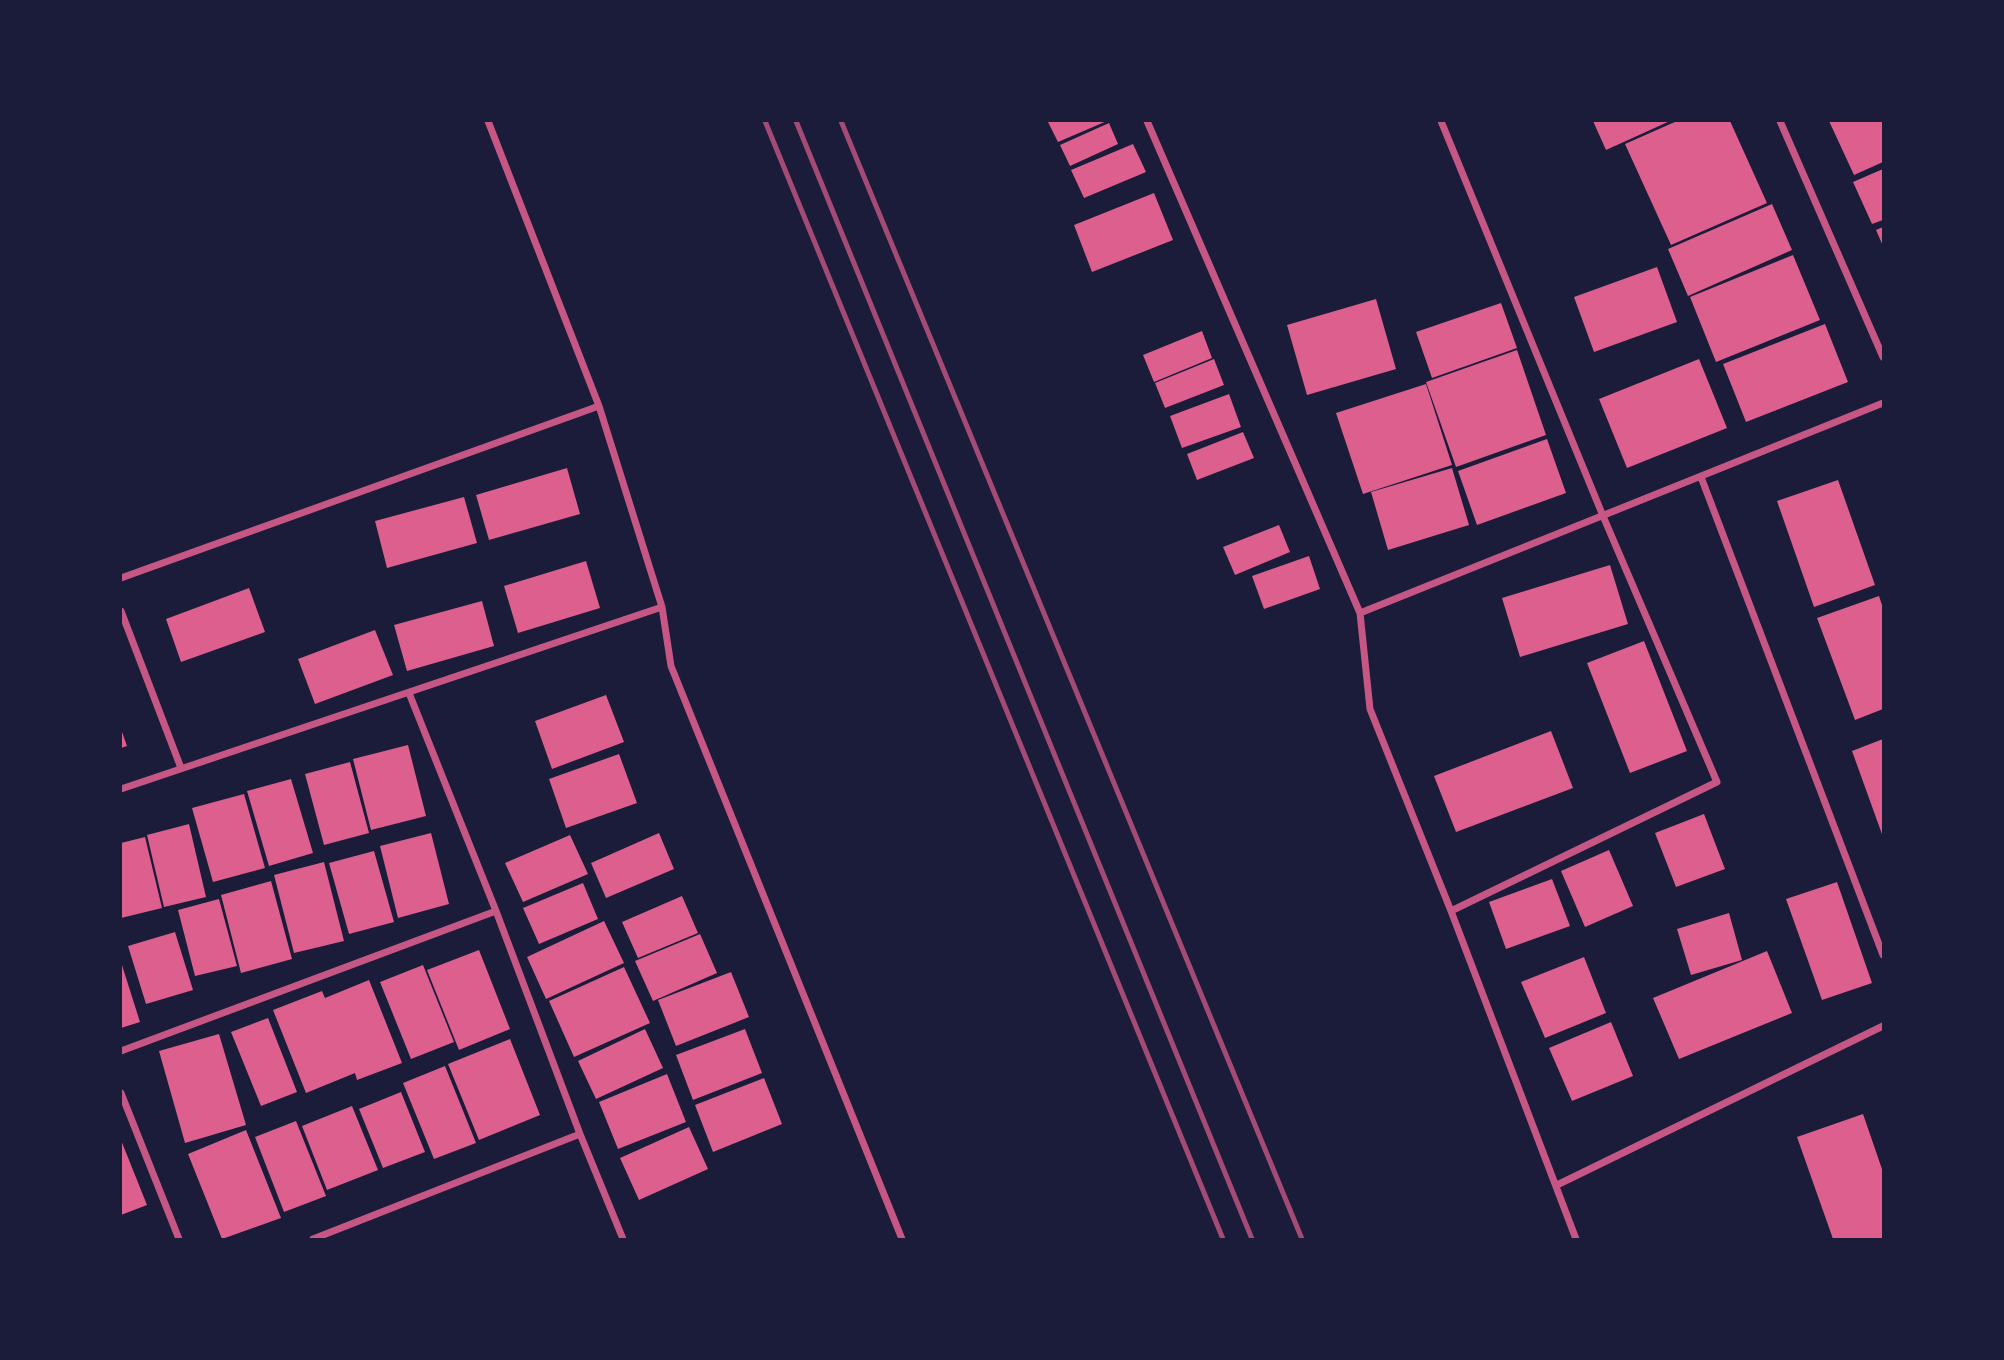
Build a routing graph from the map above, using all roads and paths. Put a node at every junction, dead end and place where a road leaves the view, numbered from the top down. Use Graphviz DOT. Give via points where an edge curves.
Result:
graph roads {
  1 [pos="488,121"];
  2 [pos="1147,121"];
  3 [pos="1440,121"];
  4 [pos="1780,121"];
  5 [pos="1883,357"];
  6 [pos="1883,403"];
  7 [pos="599,406"];
  8 [pos="1701,477"];
  9 [pos="1603,516"];
  10 [pos="121,578"];
  11 [pos="663,607"];
  12 [pos="121,611"];
  13 [pos="1360,612"];
  14 [pos="408,693"];
  15 [pos="181,768"];
  16 [pos="121,789"];
  17 [pos="496,911"];
  18 [pos="1451,911"];
  19 [pos="1883,955"];
  20 [pos="1883,1026"];
  21 [pos="121,1051"];
  22 [pos="121,1093"];
  23 [pos="580,1134"];
  24 [pos="1557,1185"];
  25 [pos="178,1239"];
  26 [pos="313,1239"];
  27 [pos="623,1239"];
  28 [pos="902,1239"];
  29 [pos="1576,1239"];
  1 -- 7 [label="street"];
  2 -- 13 [label="street"];
  3 -- 9 [label="street"];
  4 -- 5 [label="street"];
  6 -- 8 [label="street"];
  7 -- 10 [label="street"];
  7 -- 11 [label="street"];
  8 -- 9 [label="street"];
  8 -- 19 [label="street"];
  9 -- 13 [label="street"];
  9 -- 18 [label="street" via="1717,782"];
  11 -- 14 [label="street"];
  11 -- 28 [label="street" via="671,666"];
  12 -- 15 [label="street"];
  13 -- 18 [label="street" via="1370,709"];
  14 -- 15 [label="street"];
  14 -- 17 [label="street"];
  15 -- 16 [label="street"];
  17 -- 21 [label="street"];
  17 -- 23 [label="street"];
  18 -- 24 [label="street"];
  20 -- 24 [label="street"];
  22 -- 25 [label="street"];
  23 -- 26 [label="street"];
  23 -- 27 [label="street"];
  24 -- 29 [label="street"];
}
